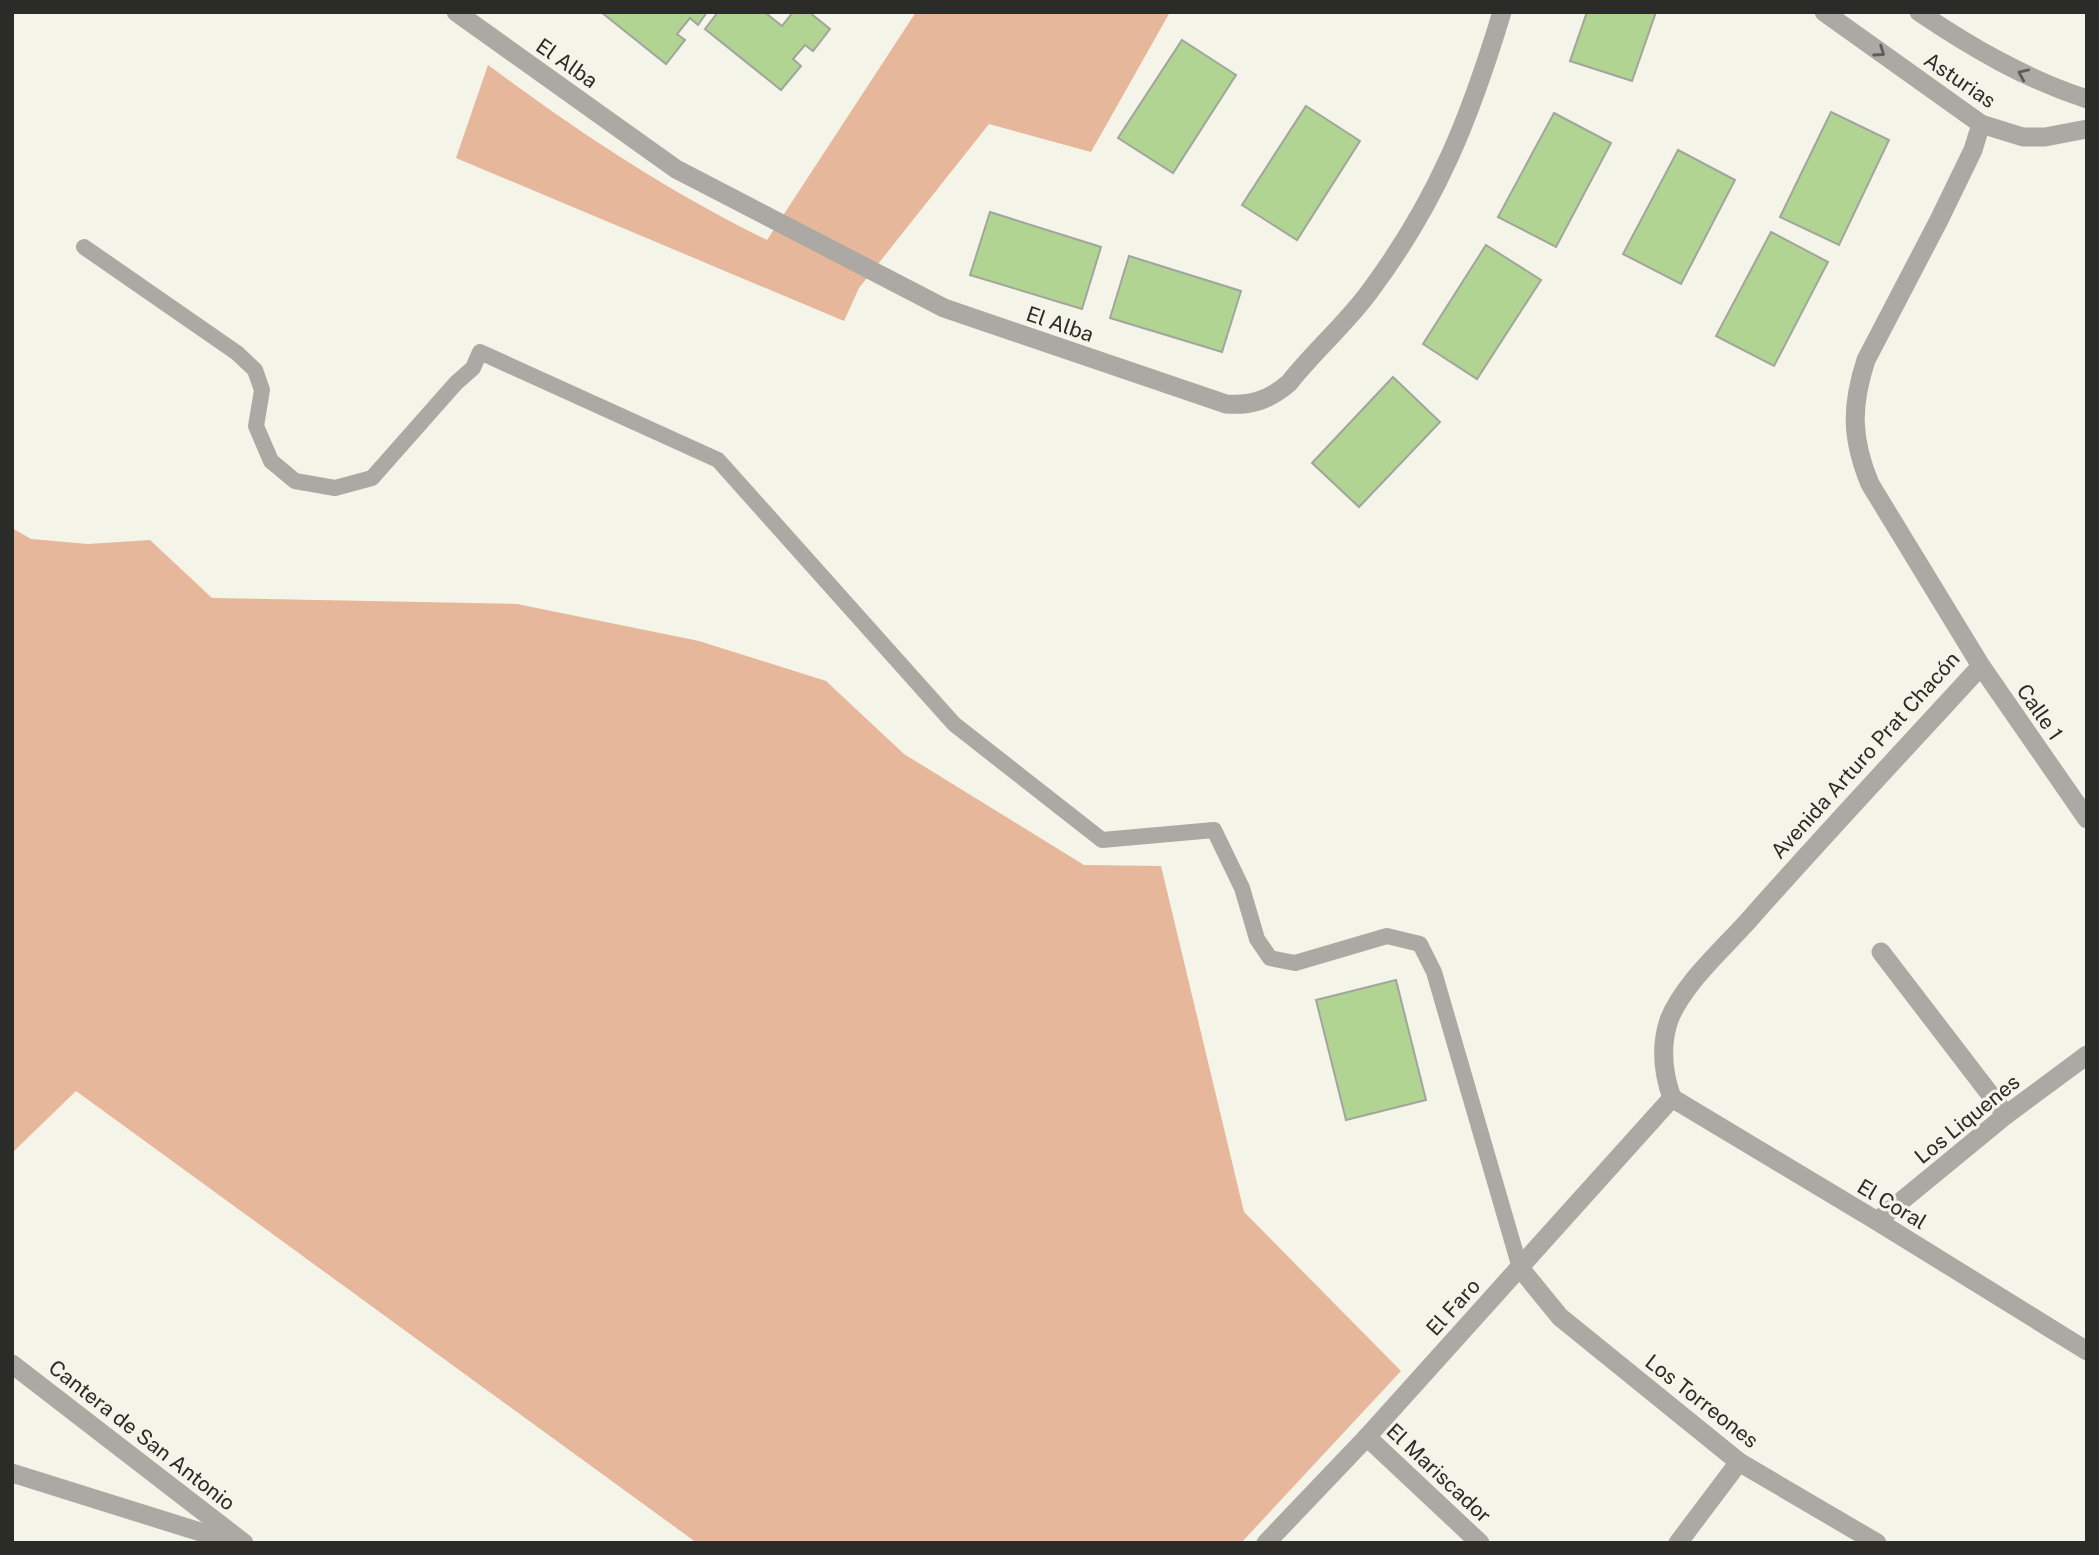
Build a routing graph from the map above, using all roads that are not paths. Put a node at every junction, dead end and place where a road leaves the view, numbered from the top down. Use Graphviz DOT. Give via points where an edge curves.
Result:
graph roads {
  1 [pos="456,12"];
  2 [pos="1502,12"];
  3 [pos="1824,12"];
  4 [pos="1919,12"];
  5 [pos="2087,99"];
  6 [pos="1981,124"];
  7 [pos="2087,129"];
  8 [pos="84,247"];
  9 [pos="1981,666"];
  10 [pos="2087,819"];
  11 [pos="1881,952"];
  12 [pos="2087,1055"];
  13 [pos="1672,1098"];
  14 [pos="2006,1115"];
  15 [pos="1877,1221"];
  16 [pos="1520,1268"];
  17 [pos="2087,1351"];
  18 [pos="12,1364"];
  19 [pos="1367,1437"];
  20 [pos="1739,1462"];
  21 [pos="12,1473"];
  22 [pos="223,1543"];
  23 [pos="244,1543"];
  24 [pos="1266,1543"];
  25 [pos="1480,1543"];
  26 [pos="1678,1543"];
  27 [pos="1877,1543"];
  1 -- 2 [label="street, El Alba" via="676,169 944,308 1226,404 1245,405 1270,397 1289,383 1399,251 1457,144"];
  3 -- 6 [label="street, Asturias, one-way"];
  5 -- 4 [label="street, Asturias, one-way" via="2011,68"];
  6 -- 7 [label="street, Asturias" via="2023,137"];
  6 -- 9 [label="street, Avenida Arturo Prat Chacón" via="1939,220 1866,360 1854,410 1858,448 1870,484"];
  8 -- 16 [label="lane" via="255,370 262,390 256,426 271,461 295,481 335,488 372,478 473,368 480,352 718,460 954,724 1102,840 1214,830 1242,888 1256,939 1270,958 1295,963 1387,936 1420,944 1434,972"];
  9 -- 10 [label="street, Calle 1"];
  9 -- 13 [label="street, Avenida Arturo Prat Chacón" via="1687,990 1669,1021 1665,1039 1665,1079"];
  11 -- 14 [label="street"];
  12 -- 14 [label="street, Los Liquenes"];
  13 -- 15 [label="street, El Coral"];
  13 -- 16 [label="street, El Faro"];
  14 -- 15 [label="street, Los Liquenes"];
  15 -- 17 [label="street, El Coral"];
  16 -- 19 [label="street, El Faro"];
  16 -- 20 [label="street, Los Torreones" via="1560,1317"];
  18 -- 23 [label="street, Cantera de San Antonio"];
  19 -- 24 [label="street, El Faro"];
  19 -- 25 [label="street, El Mariscador"];
  20 -- 26 [label="street"];
  20 -- 27 [label="street, Los Torreones"];
  21 -- 22 [label="street, Cantera de San Antonio"];
}
